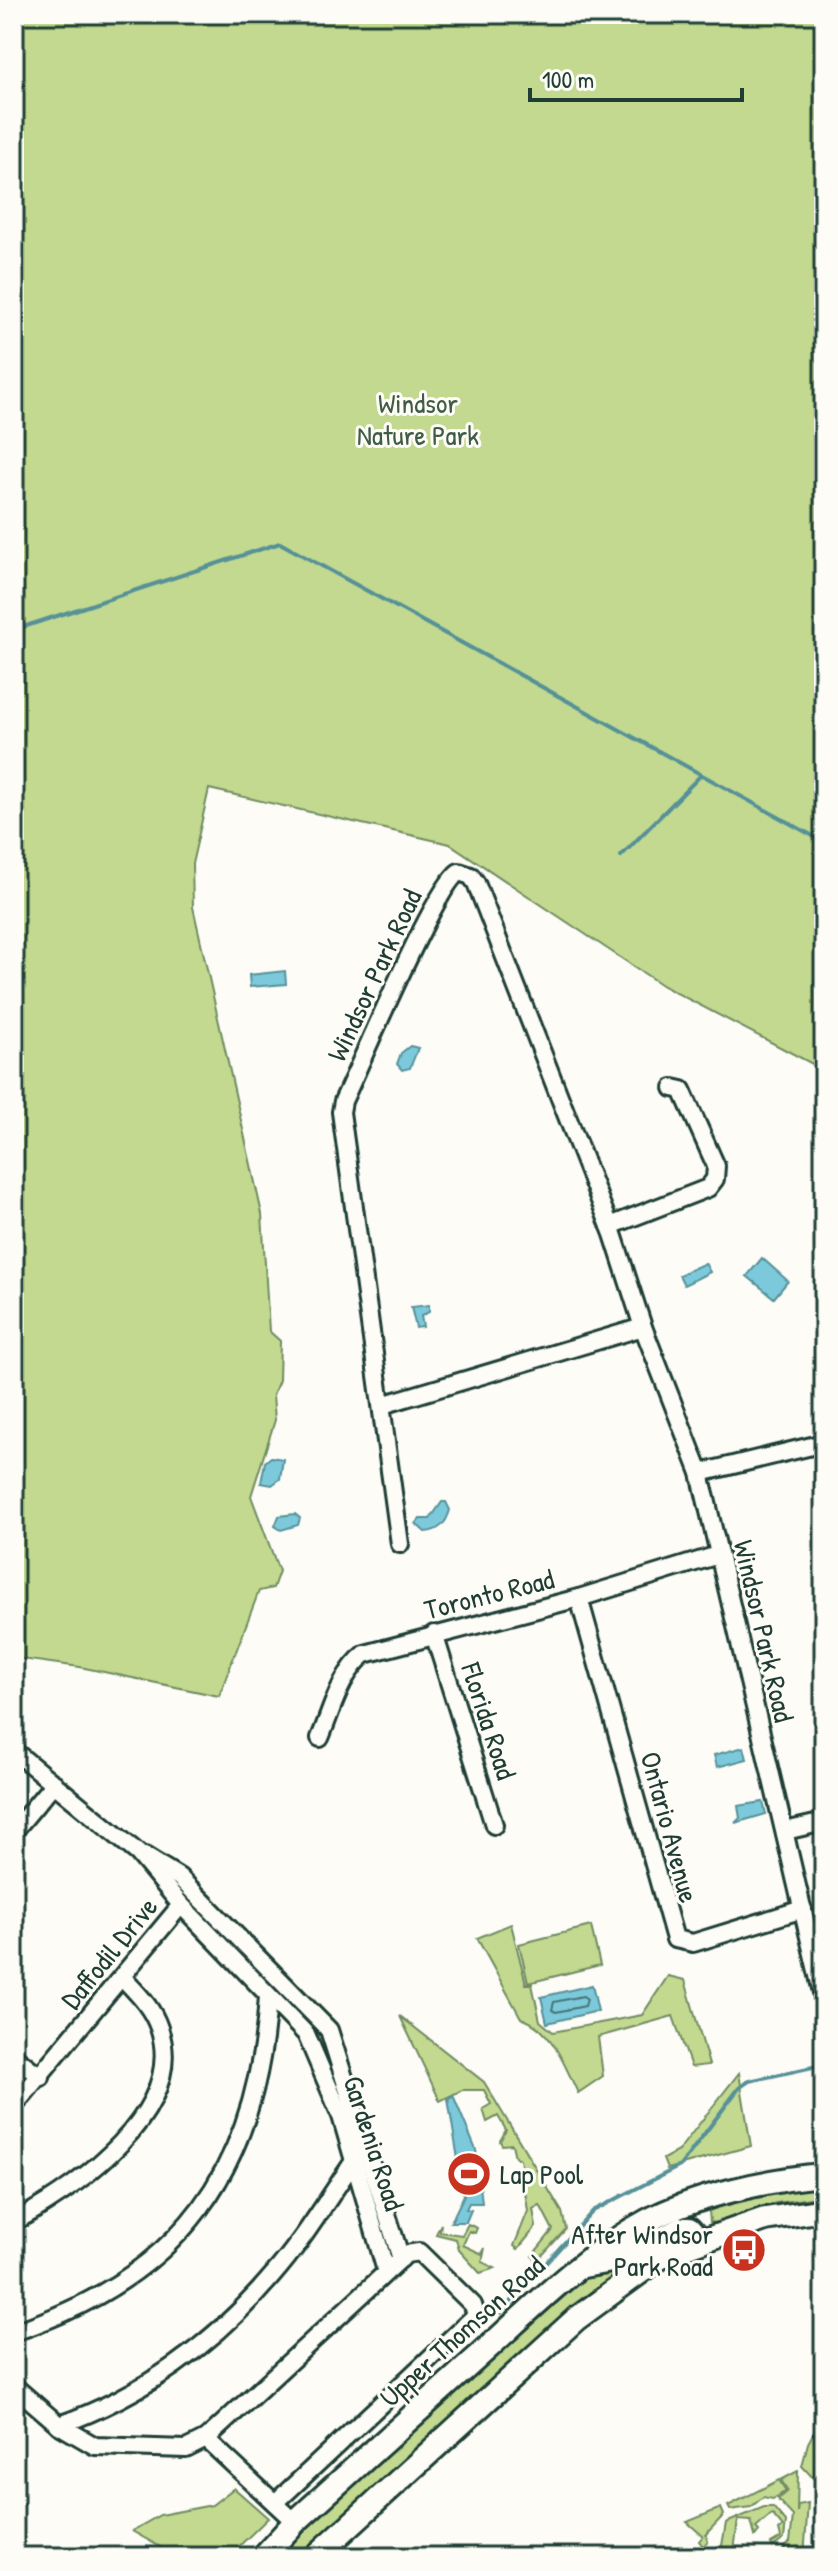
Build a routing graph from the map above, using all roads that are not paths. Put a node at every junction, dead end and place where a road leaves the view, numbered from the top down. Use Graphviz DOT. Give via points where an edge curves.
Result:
graph roads {
  1 [pos="673,1088"];
  2 [pos="610,1226"];
  3 [pos="643,1327"];
  4 [pos="382,1405"];
  5 [pos="824,1443"];
  6 [pos="700,1473"];
  7 [pos="400,1544"];
  8 [pos="718,1555"];
  9 [pos="579,1598"];
  10 [pos="434,1634"];
  11 [pos="320,1738"];
  12 [pos="14,1751"];
  13 [pos="54,1783"];
  14 [pos="824,1822"];
  15 [pos="494,1825"];
  16 [pos="14,1831"];
  17 [pos="785,1831"];
  18 [pos="138,1853"];
  19 [pos="181,1905"];
  20 [pos="803,1909"];
  21 [pos="123,1978"];
  22 [pos="822,1982"];
  23 [pos="268,1996"];
  24 [pos="824,2001"];
  25 [pos="14,2056"];
  26 [pos="41,2077"];
  27 [pos="14,2106"];
  28 [pos="354,2161"];
  29 [pos="824,2175"];
  30 [pos="708,2199"];
  31 [pos="824,2210"];
  32 [pos="14,2222"];
  33 [pos="708,2238"];
  34 [pos="401,2259"];
  35 [pos="582,2267"];
  36 [pos="386,2271"];
  37 [pos="14,2332"];
  38 [pos="14,2386"];
  39 [pos="59,2425"];
  40 [pos="206,2439"];
  41 [pos="275,2503"];
  42 [pos="295,2522"];
  43 [pos="263,2557"];
  44 [pos="315,2557"];
  1 -- 2 [label="street" via="682,1090 716,1166 715,1179 708,1188"];
  2 -- 3 [label="street, Windsor Park Road"];
  2 -- 4 [label="street, Windsor Park Road" via="476,883 459,872 447,883 416,944 341,1112"];
  3 -- 4 [label="street"];
  3 -- 6 [label="street, Windsor Park Road"];
  4 -- 7 [label="street, Windsor Park Road"];
  5 -- 6 [label="street"];
  6 -- 8 [label="street, Windsor Park Road"];
  8 -- 9 [label="street, Toronto Road"];
  8 -- 17 [label="street, Windsor Park Road"];
  9 -- 10 [label="street, Toronto Road"];
  9 -- 20 [label="street, Ontario Avenue" via="675,1939 693,1943"];
  10 -- 11 [label="street, Toronto Road" via="365,1654 353,1664"];
  10 -- 15 [label="street, Florida Road"];
  12 -- 13 [label="street, Gardenia Road"];
  13 -- 16 [label="street"];
  13 -- 18 [label="street, Gardenia Road"];
  14 -- 17 [label="street"];
  17 -- 20 [label="street, Windsor Park Road"];
  18 -- 19 [label="street, Gardenia Road"];
  18 -- 34 [label="street, Gardenia Road" via="179,1877 329,2030"];
  19 -- 21 [label="street, Daffodil Drive"];
  19 -- 23 [label="street, Gardenia Road"];
  20 -- 22 [label="street, Windsor Park Road"];
  21 -- 26 [label="street, Daffodil Drive"];
  21 -- 32 [label="street" via="159,2027 163,2064 158,2089 115,2150 79,2183"];
  22 -- 24 [label="street, Windsor Park Road"];
  23 -- 28 [label="street, Gardenia Road" via="315,2048"];
  23 -- 37 [label="street" via="263,2055 237,2150 187,2226 127,2281 93,2301"];
  25 -- 26 [label="street"];
  26 -- 27 [label="street, Daffodil Drive"];
  28 -- 36 [label="street, Gardenia Road"];
  28 -- 39 [label="street" via="273,2276 210,2339 124,2397"];
  29 -- 30 [label="main road, Upper Thomson Road"];
  30 -- 33 [label="main road" via="703,2218"];
  30 -- 35 [label="main road, Upper Thomson Road" via="648,2221"];
  31 -- 33 [label="main road" via="765,2219"];
  33 -- 35 [label="main road" via="681,2229 618,2260"];
  33 -- 44 [label="main road" via="665,2254 576,2319"];
  34 -- 36 [label="street"];
  34 -- 41 [label="street" via="419,2252 473,2305 476,2315"];
  35 -- 42 [label="main road, Upper Thomson Road"];
  36 -- 40 [label="street"];
  38 -- 39 [label="street"];
  39 -- 40 [label="street" via="106,2449 186,2449"];
  40 -- 41 [label="street"];
  41 -- 42 [label="street"];
  42 -- 43 [label="main road, Upper Thomson Road"];
}
